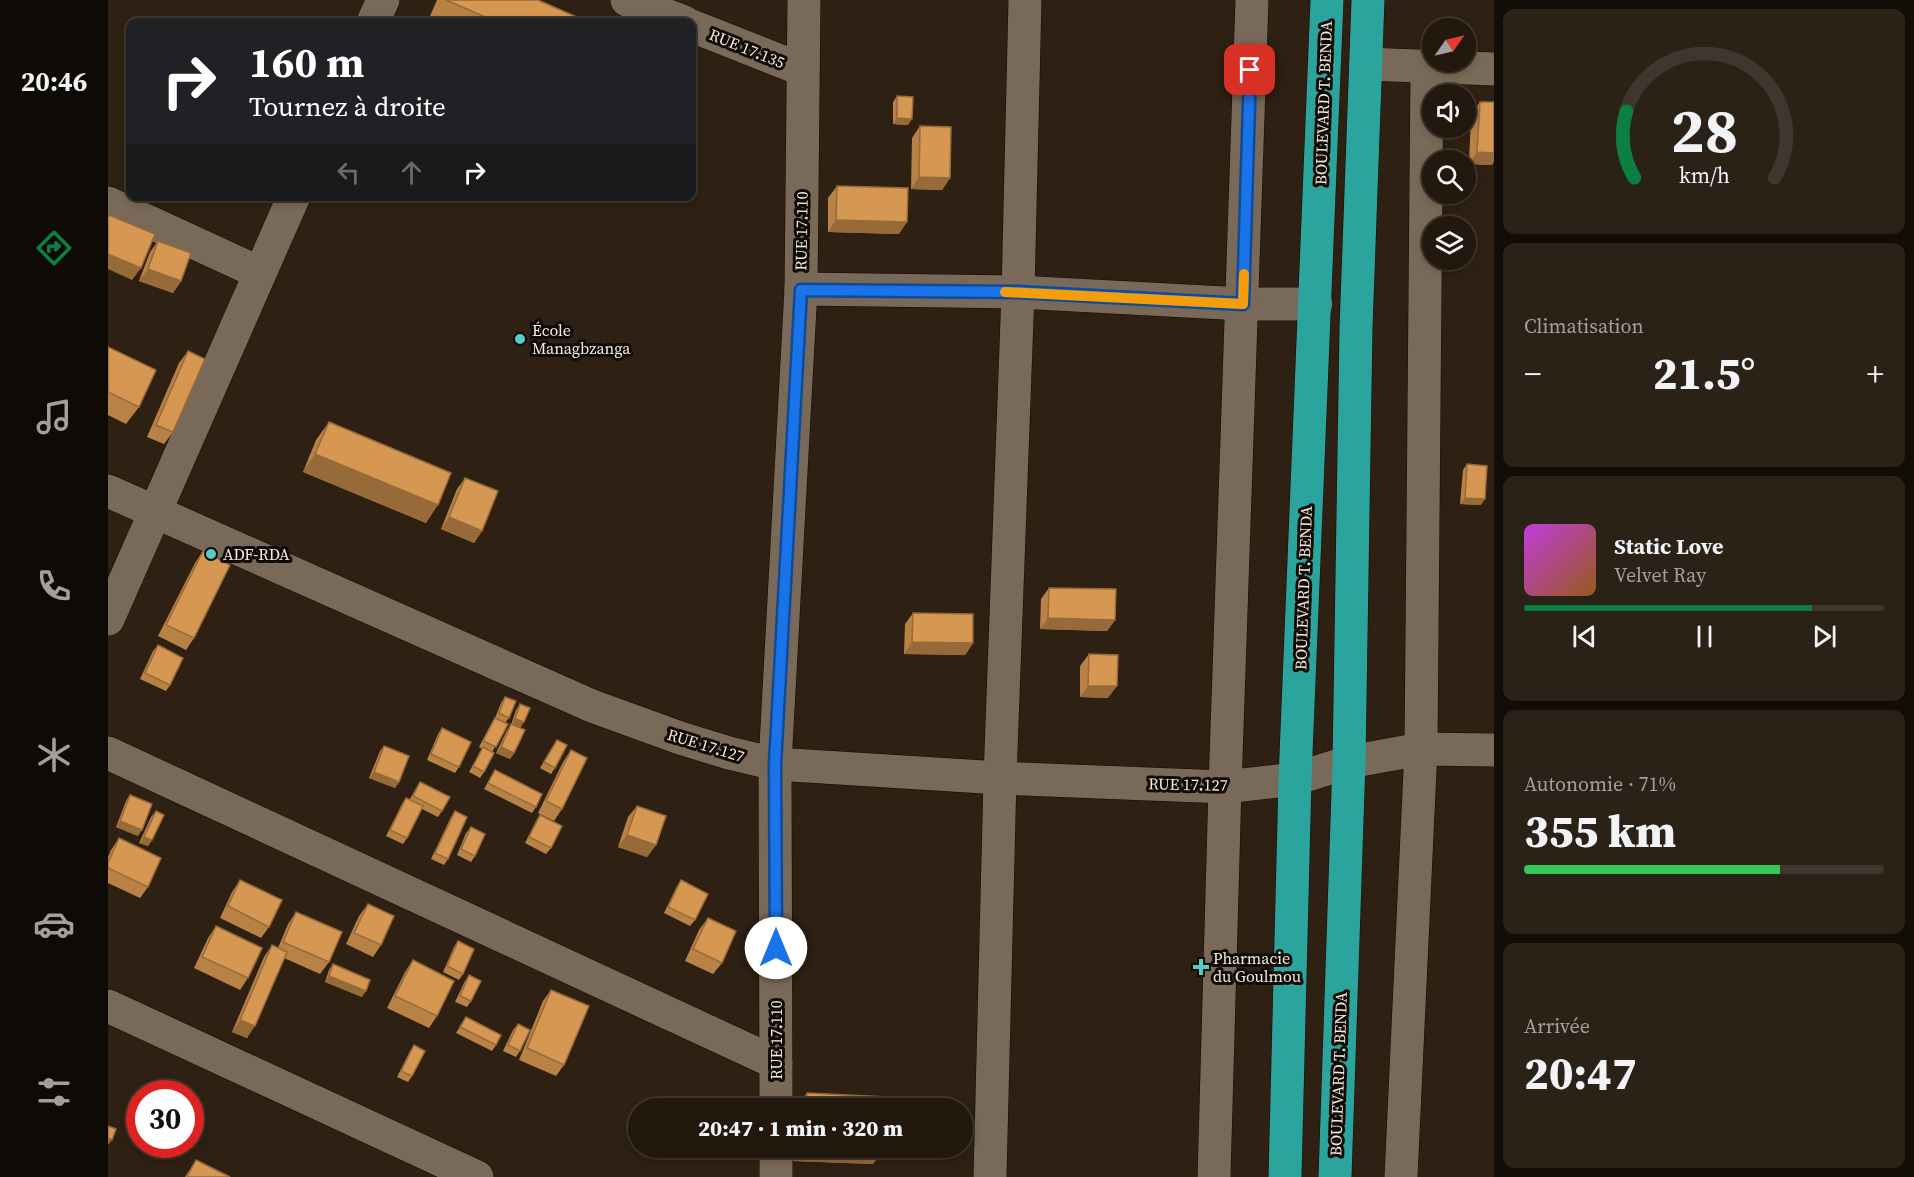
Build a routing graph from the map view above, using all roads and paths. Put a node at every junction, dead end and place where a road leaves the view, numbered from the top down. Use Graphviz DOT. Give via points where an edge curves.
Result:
graph roads {
  1 [pos="383,0"];
  2 [pos="627,0"];
  3 [pos="804,0"];
  4 [pos="1025,0"];
  5 [pos="1252,0"];
  6 [pos="1327,0"];
  7 [pos="1368,0"];
  8 [pos="375,18"];
  9 [pos="674,18"];
  10 [pos="696,28"];
  11 [pos="1366,64"];
  12 [pos="1422,67"];
  13 [pos="1476,68"];
  14 [pos="1494,69"];
  15 [pos="803,70"];
  16 [pos="1427,72"];
  17 [pos="292,201"];
  18 [pos="108,203"];
  19 [pos="260,273"];
  20 [pos="801,290"];
  21 [pos="1018,292"];
  22 [pos="1243,304"];
  23 [pos="1316,304"];
  24 [pos="108,491"];
  25 [pos="156,513"];
  26 [pos="108,619"];
  27 [pos="1421,749"];
  28 [pos="1494,750"];
  29 [pos="108,753"];
  30 [pos="1349,762"];
  31 [pos="775,764"];
  32 [pos="1000,777"];
  33 [pos="1295,779"];
  34 [pos="1225,786"];
  35 [pos="108,1006"];
  36 [pos="776,1063"];
  37 [pos="776,1098"];
  38 [pos="776,1158"];
  39 [pos="477,1177"];
  40 [pos="776,1177"];
  41 [pos="990,1177"];
  42 [pos="1214,1177"];
  43 [pos="1284,1177"];
  44 [pos="1335,1177"];
  45 [pos="1401,1177"];
  1 -- 8 [label="street"];
  2 -- 9 [label="street"];
  3 -- 15 [label="street, RUE 17.110"];
  4 -- 21 [label="street"];
  5 -- 22 [label="street"];
  6 -- 23 [label="highway, BOULEVARD T. BENDA"];
  7 -- 11 [label="highway, BOULEVARD T. BENDA"];
  10 -- 15 [label="street, RUE 17.135"];
  11 -- 12 [label="street"];
  11 -- 30 [label="highway, BOULEVARD T. BENDA" via="1356,340"];
  13 -- 14 [label="street"];
  15 -- 20 [label="street, RUE 17.110"];
  16 -- 27 [label="street"];
  17 -- 19 [label="street"];
  18 -- 19 [label="street"];
  19 -- 25 [label="street"];
  20 -- 21 [label="street"];
  20 -- 31 [label="street, RUE 17.110"];
  21 -- 22 [label="street"];
  21 -- 32 [label="street"];
  22 -- 23 [label="street"];
  22 -- 34 [label="street"];
  23 -- 33 [label="highway, BOULEVARD T. BENDA"];
  24 -- 25 [label="street, RUE 17.127"];
  25 -- 26 [label="street"];
  25 -- 31 [label="street, RUE 17.127" via="592,706 680,738"];
  27 -- 28 [label="street, RUE 17.127"];
  27 -- 30 [label="street, RUE 17.127"];
  27 -- 45 [label="street"];
  29 -- 36 [label="street"];
  30 -- 33 [label="street, RUE 17.127"];
  30 -- 44 [label="highway, BOULEVARD T. BENDA"];
  31 -- 32 [label="street, RUE 17.127"];
  31 -- 36 [label="street, RUE 17.110"];
  32 -- 34 [label="street, RUE 17.127"];
  32 -- 41 [label="street"];
  33 -- 34 [label="street, RUE 17.127"];
  33 -- 43 [label="highway, BOULEVARD T. BENDA"];
  34 -- 42 [label="street"];
  35 -- 39 [label="street"];
  36 -- 37 [label="street, RUE 17.110"];
  38 -- 40 [label="street"];
}
